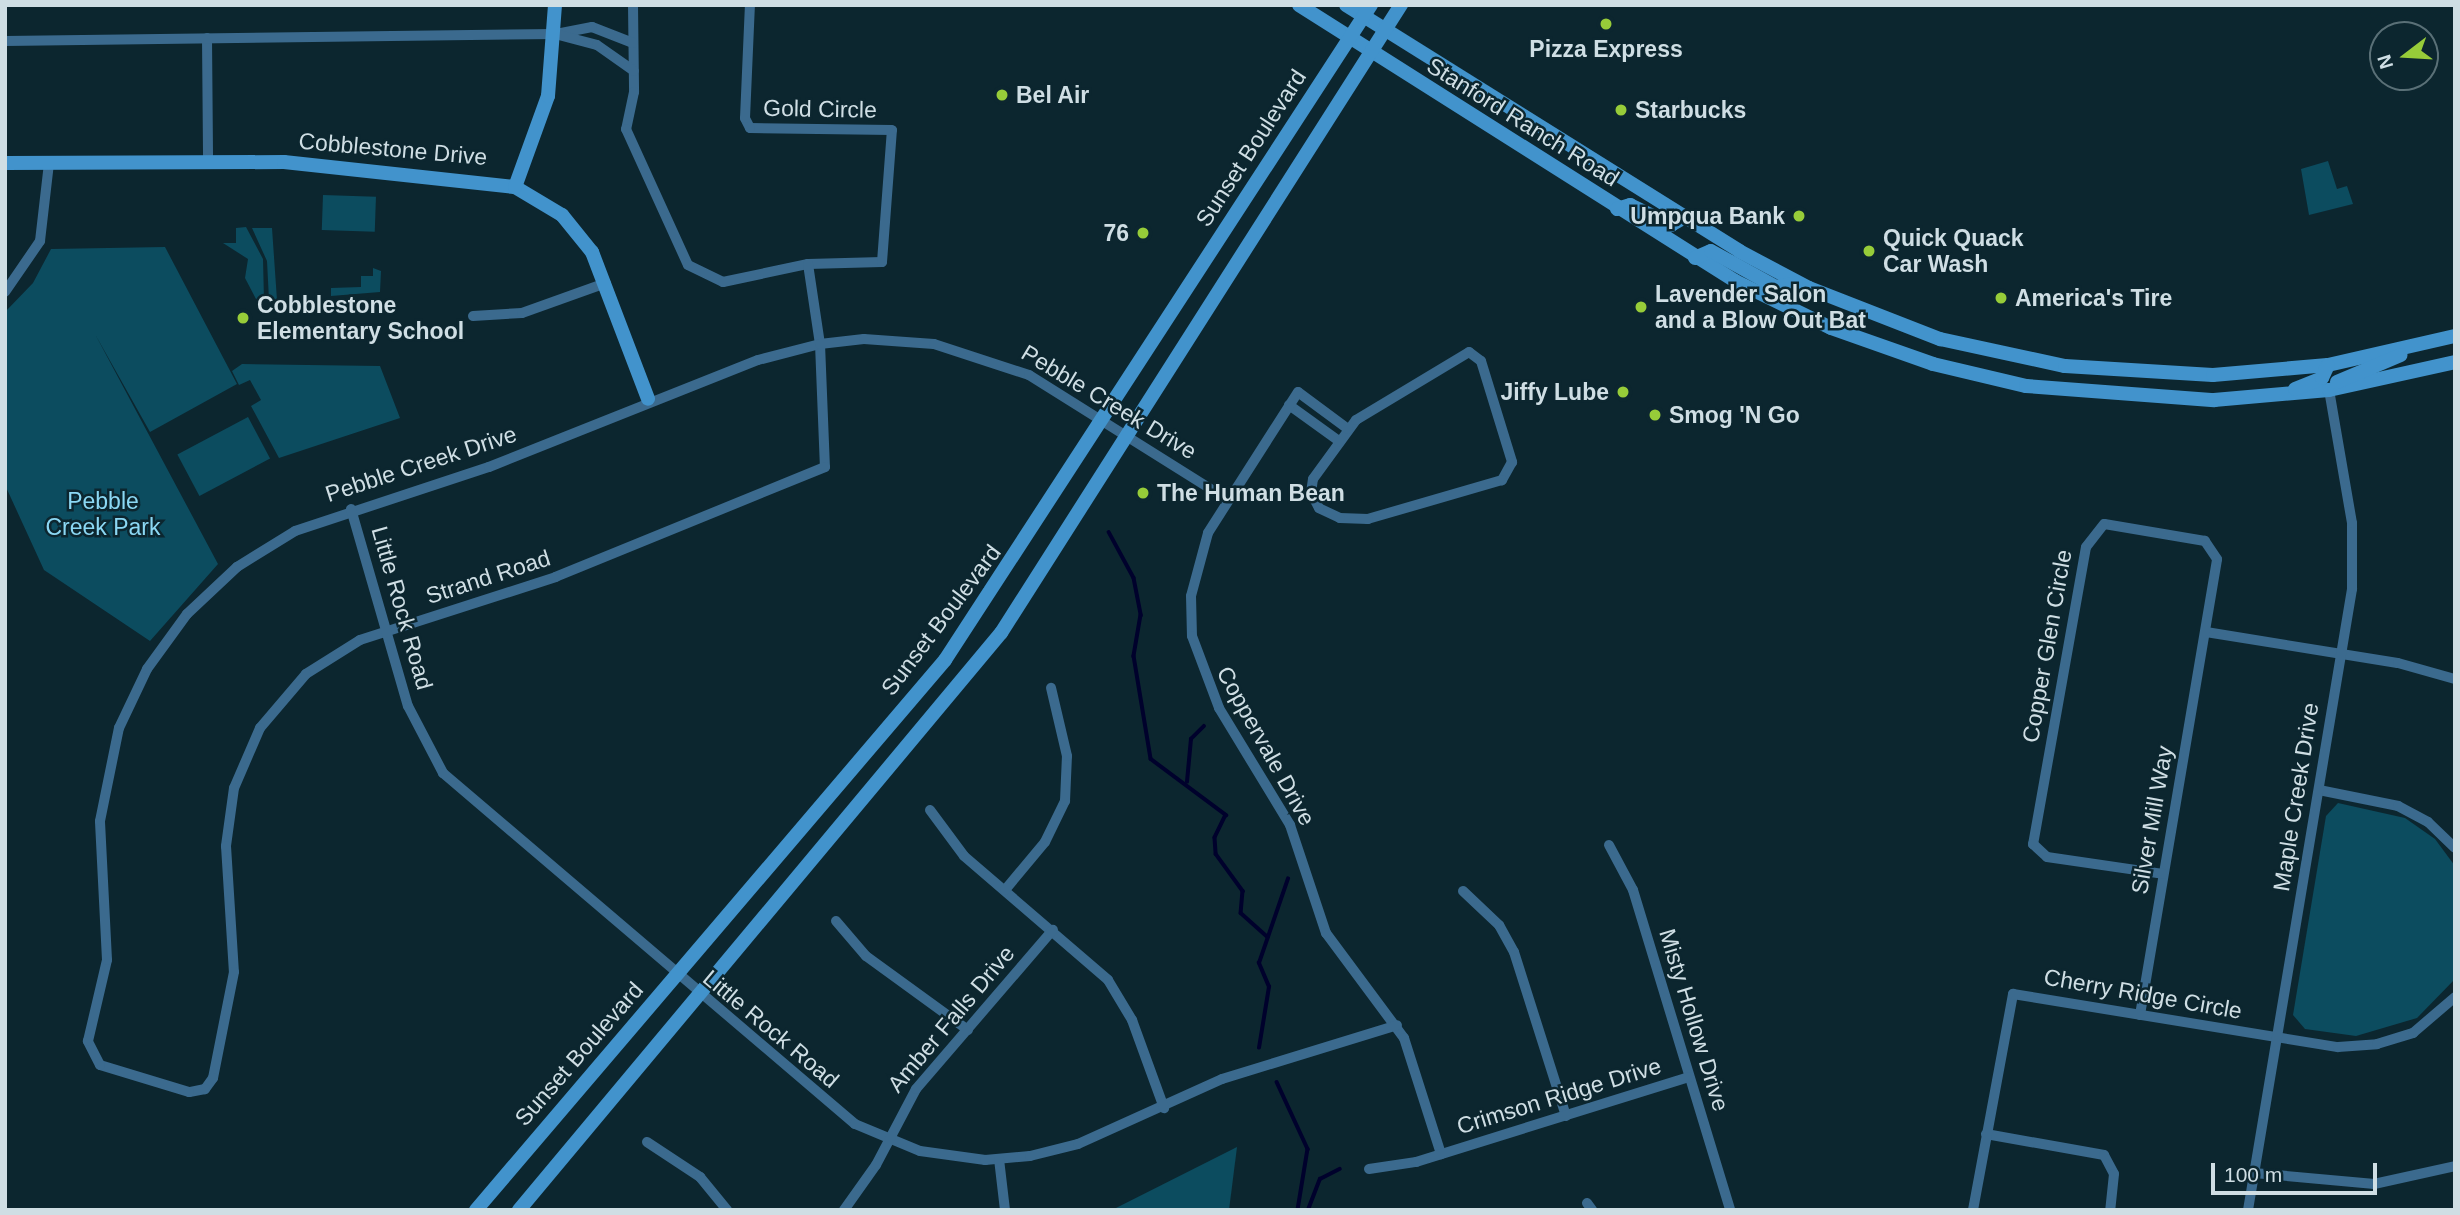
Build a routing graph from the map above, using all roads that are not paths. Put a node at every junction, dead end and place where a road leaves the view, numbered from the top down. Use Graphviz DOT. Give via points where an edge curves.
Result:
graph roads {
  1 [pos="555,5"];
  2 [pos="633,5"];
  3 [pos="750,5"];
  4 [pos="1299,5"];
  5 [pos="1346,5"];
  6 [pos="1401,5"];
  7 [pos="1368,11"];
  8 [pos="1385,31"];
  9 [pos="555,34"];
  10 [pos="207,38"];
  11 [pos="1350,39"];
  12 [pos="5,41"];
  13 [pos="633,44"];
  14 [pos="1371,53"];
  15 [pos="634,71"];
  16 [pos="208,162"];
  17 [pos="5,163"];
  18 [pos="49,163"];
  19 [pos="515,187"];
  20 [pos="1617,209"];
  21 [pos="1685,216"];
  22 [pos="1695,258"];
  23 [pos="808,264"];
  24 [pos="606,283"];
  25 [pos="1796,283"];
  26 [pos="5,292"];
  27 [pos="473,316"];
  28 [pos="2455,336"];
  29 [pos="820,344"];
  30 [pos="2415,348"];
  31 [pos="2455,362"];
  32 [pos="2328,365"];
  33 [pos="2329,390"];
  34 [pos="2277,396"];
  35 [pos="648,399"];
  36 [pos="1289,405"];
  37 [pos="1320,409"];
  38 [pos="1103,420"];
  39 [pos="1311,421"];
  40 [pos="1348,429"];
  41 [pos="1128,436"];
  42 [pos="1339,441"];
  43 [pos="1228,499"];
  44 [pos="351,509"];
  45 [pos="386,631"];
  46 [pos="2206,632"];
  47 [pos="2341,653"];
  48 [pos="2455,679"];
  49 [pos="1051,688"];
  50 [pos="2319,790"];
  51 [pos="930,810"];
  52 [pos="1609,845"];
  53 [pos="2455,848"];
  54 [pos="2163,874"];
  55 [pos="1005,890"];
  56 [pos="1463,891"];
  57 [pos="836,921"];
  58 [pos="1053,930"];
  59 [pos="676,976"];
  60 [pos="699,995"];
  61 [pos="2455,997"];
  62 [pos="2140,1015"];
  63 [pos="1397,1025"];
  64 [pos="968,1030"];
  65 [pos="2277,1039"];
  66 [pos="1689,1077"];
  67 [pos="205,1089"];
  68 [pos="1164,1108"];
  69 [pos="1566,1116"];
  70 [pos="1986,1134"];
  71 [pos="888,1139"];
  72 [pos="647,1142"];
  73 [pos="1441,1154"];
  74 [pos="999,1159"];
  75 [pos="2455,1166"];
  76 [pos="1369,1169"];
  77 [pos="2254,1173"];
  78 [pos="476,1210"];
  79 [pos="519,1210"];
  80 [pos="727,1210"];
  81 [pos="844,1210"];
  82 [pos="1005,1210"];
  83 [pos="1730,1210"];
  84 [pos="1973,1210"];
  85 [pos="2110,1210"];
  86 [pos="2248,1210"];
  1 -- 9 [label="main road"];
  2 -- 13 [label="street, Gold Circle"];
  3 -- 23 [label="street, Gold Circle" via="745,118 750,128 892,130 882,262"];
  4 -- 11 [label="main road, Stanford Ranch Road"];
  5 -- 7 [label="main road, Stanford Ranch Road"];
  6 -- 8 [label="main road"];
  7 -- 8 [label="main road, Stanford Ranch Road"];
  7 -- 11 [label="main road, Sunset Boulevard"];
  8 -- 14 [label="main road"];
  8 -- 21 [label="main road, Stanford Ranch Road"];
  9 -- 10 [label="street"];
  9 -- 13 [label="street" via="592,27"];
  9 -- 15 [label="street" via="597,46"];
  9 -- 19 [label="main road" via="548,96"];
  10 -- 12 [label="street"];
  10 -- 16 [label="street"];
  11 -- 14 [label="main road, Stanford Ranch Road"];
  11 -- 38 [label="main road, Sunset Boulevard"];
  13 -- 15 [label="street, Gold Circle"];
  14 -- 20 [label="main road, Stanford Ranch Road"];
  14 -- 41 [label="main road"];
  15 -- 23 [label="street, Gold Circle" via="626,130 688,265 723,282"];
  16 -- 18 [label="main road, Cobblestone Drive"];
  16 -- 19 [label="main road, Cobblestone Drive" via="339,165"];
  17 -- 18 [label="main road, Cobblestone Drive"];
  18 -- 26 [label="street" via="40,240"];
  19 -- 24 [label="main road, Cobblestone Drive" via="574,227"];
  20 -- 21 [label="main road" via="1630,205 1671,225"];
  20 -- 22 [label="main road, Stanford Ranch Road"];
  21 -- 25 [label="main road, Stanford Ranch Road"];
  22 -- 25 [label="main road" via="1711,251 1776,287"];
  22 -- 34 [label="main road, Stanford Ranch Road" via="1830,328 1978,375 2163,400"];
  23 -- 29 [label="street"];
  24 -- 27 [label="street" via="522,313"];
  24 -- 35 [label="main road, Cobblestone Drive"];
  25 -- 32 [label="main road, Stanford Ranch Road" via="1921,333 2054,364 2213,375"];
  28 -- 30 [label="main road, Stanford Ranch Road"];
  29 -- 35 [label="street, Pebble Creek Drive"];
  29 -- 38 [label="street, Pebble Creek Drive" via="910,340 964,351 1029,375"];
  29 -- 45 [label="street, Strand Road" via="828,455 815,475 532,586"];
  30 -- 32 [label="main road, Stanford Ranch Road"];
  30 -- 33 [label="main road" via="2341,379"];
  31 -- 33 [label="main road, Stanford Ranch Road"];
  32 -- 34 [label="main road" via="2322,378"];
  33 -- 34 [label="main road, Stanford Ranch Road"];
  33 -- 47 [label="street, Maple Creek Drive" via="2354,547"];
  35 -- 44 [label="street, Pebble Creek Drive" via="489,467"];
  36 -- 37 [label="street, Coppervale Drive" via="1298,393"];
  36 -- 39 [label="street"];
  36 -- 43 [label="street, Coppervale Drive"];
  37 -- 39 [label="street"];
  37 -- 40 [label="street"];
  38 -- 41 [label="street, Pebble Creek Drive"];
  38 -- 59 [label="main road, Sunset Boulevard" via="945,660"];
  39 -- 42 [label="street"];
  40 -- 42 [label="street"];
  40 -- 42 [label="street" via="1469,352 1484,370 1510,471 1493,484 1348,520 1319,508 1311,493"];
  41 -- 43 [label="street, Pebble Creek Drive"];
  41 -- 60 [label="main road" via="967,679"];
  43 -- 63 [label="street, Coppervale Drive" via="1195,570 1190,616 1196,657 1219,708 1284,814 1326,933"];
  44 -- 45 [label="street, Little Rock Road"];
  44 -- 67 [label="street, Pebble Creek Drive" via="273,543 205,595 147,668 113,750 99,849 107,960 90,1054 100,1065 188,1092"];
  45 -- 59 [label="street, Little Rock Road" via="412,719 443,773"];
  45 -- 67 [label="street, Strand Road" via="306,674 271,711 245,757 227,836 230,1002"];
  46 -- 47 [label="street"];
  46 -- 54 [label="street, Silver Mill Way"];
  46 -- 54 [label="street, Copper Glen Circle" via="2217,559 2212,545 2109,524 2092,532 2034,844 2048,857"];
  47 -- 48 [label="street"];
  47 -- 50 [label="street, Maple Creek Drive"];
  49 -- 55 [label="street" via="1067,757 1065,801 1052,831"];
  50 -- 53 [label="street" via="2398,806 2428,822"];
  50 -- 65 [label="street, Maple Creek Drive"];
  51 -- 55 [label="street" via="964,856"];
  52 -- 66 [label="street, Misty Hollow Drive" via="1633,890"];
  54 -- 62 [label="street, Silver Mill Way"];
  55 -- 58 [label="street"];
  56 -- 69 [label="street" via="1499,925 1514,952"];
  57 -- 64 [label="street" via="866,956"];
  58 -- 64 [label="street, Amber Falls Drive"];
  58 -- 68 [label="street" via="1118,995"];
  59 -- 60 [label="street, Little Rock Road"];
  59 -- 78 [label="main road, Sunset Boulevard"];
  60 -- 71 [label="street, Little Rock Road" via="826,1103"];
  60 -- 79 [label="main road"];
  61 -- 65 [label="street, Cherry Ridge Circle" via="2413,1033 2377,1045"];
  62 -- 65 [label="street, Cherry Ridge Circle"];
  62 -- 70 [label="street, Cherry Ridge Circle" via="2013,994"];
  63 -- 68 [label="street, Little Rock Road" via="1222,1079"];
  63 -- 73 [label="street, Coppervale Drive"];
  64 -- 71 [label="street, Amber Falls Drive" via="916,1089"];
  65 -- 77 [label="street, Maple Creek Drive"];
  66 -- 69 [label="street, Crimson Ridge Drive"];
  66 -- 83 [label="street, Misty Hollow Drive"];
  68 -- 74 [label="street, Little Rock Road" via="1078,1144"];
  69 -- 73 [label="street, Crimson Ridge Drive"];
  70 -- 84 [label="street, Cherry Ridge Circle"];
  70 -- 85 [label="street" via="2104,1155 2115,1174"];
  71 -- 74 [label="street, Little Rock Road" via="960,1159"];
  71 -- 81 [label="street, Amber Falls Drive"];
  72 -- 80 [label="street" via="700,1177"];
  73 -- 76 [label="street, Crimson Ridge Drive"];
  74 -- 82 [label="street"];
  75 -- 77 [label="street" via="2374,1184"];
  77 -- 86 [label="street, Maple Creek Drive"];
}
